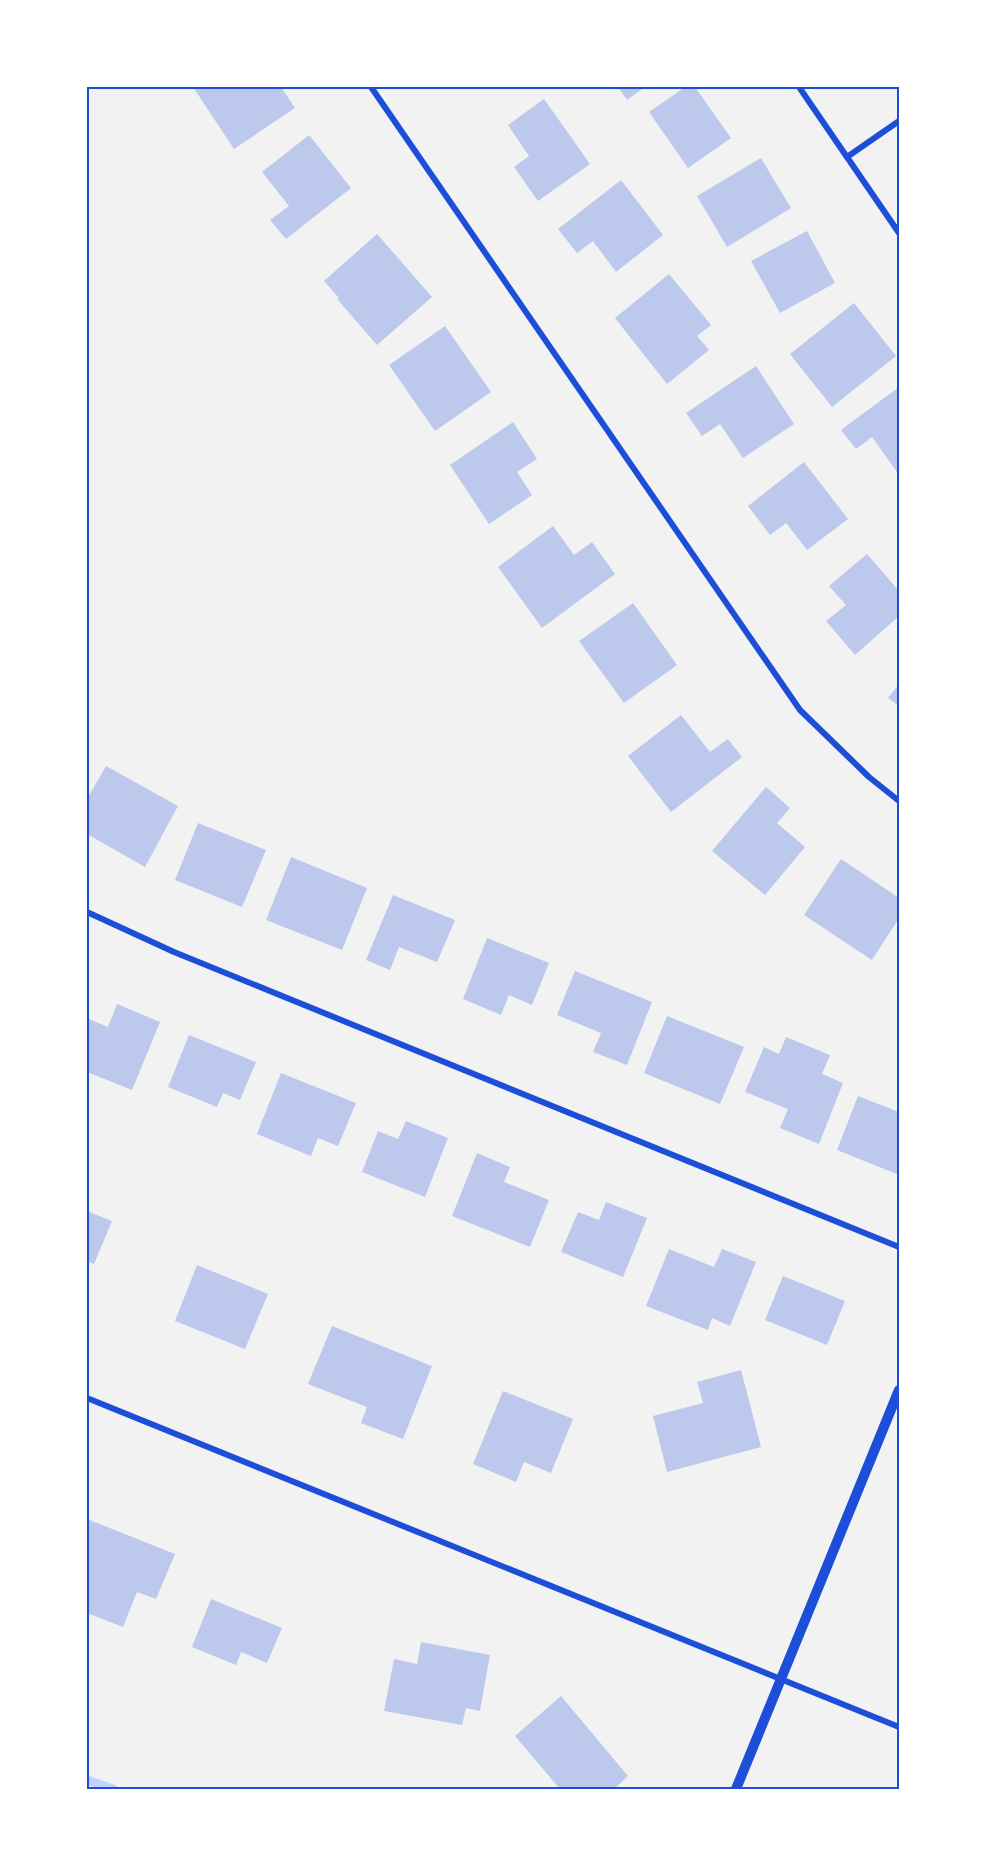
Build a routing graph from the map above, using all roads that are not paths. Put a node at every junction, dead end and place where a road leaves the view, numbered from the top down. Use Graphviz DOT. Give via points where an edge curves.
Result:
graph roads {
  1 [pos="371,87"];
  2 [pos="799,87"];
  3 [pos="899,121"];
  4 [pos="847,157"];
  5 [pos="899,233"];
  6 [pos="899,801"];
  7 [pos="87,912"];
  8 [pos="899,1247"];
  9 [pos="899,1390"];
  10 [pos="87,1398"];
  11 [pos="781,1679"];
  12 [pos="899,1727"];
  13 [pos="736,1789"];
  1 -- 6 [label="street" via="800,710"];
  2 -- 4 [label="street"];
  3 -- 4 [label="street"];
  4 -- 5 [label="street"];
  7 -- 8 [label="street" via="174,952"];
  9 -- 11 [label="street"];
  10 -- 11 [label="street"];
  11 -- 12 [label="street"];
  11 -- 13 [label="street"];
}
